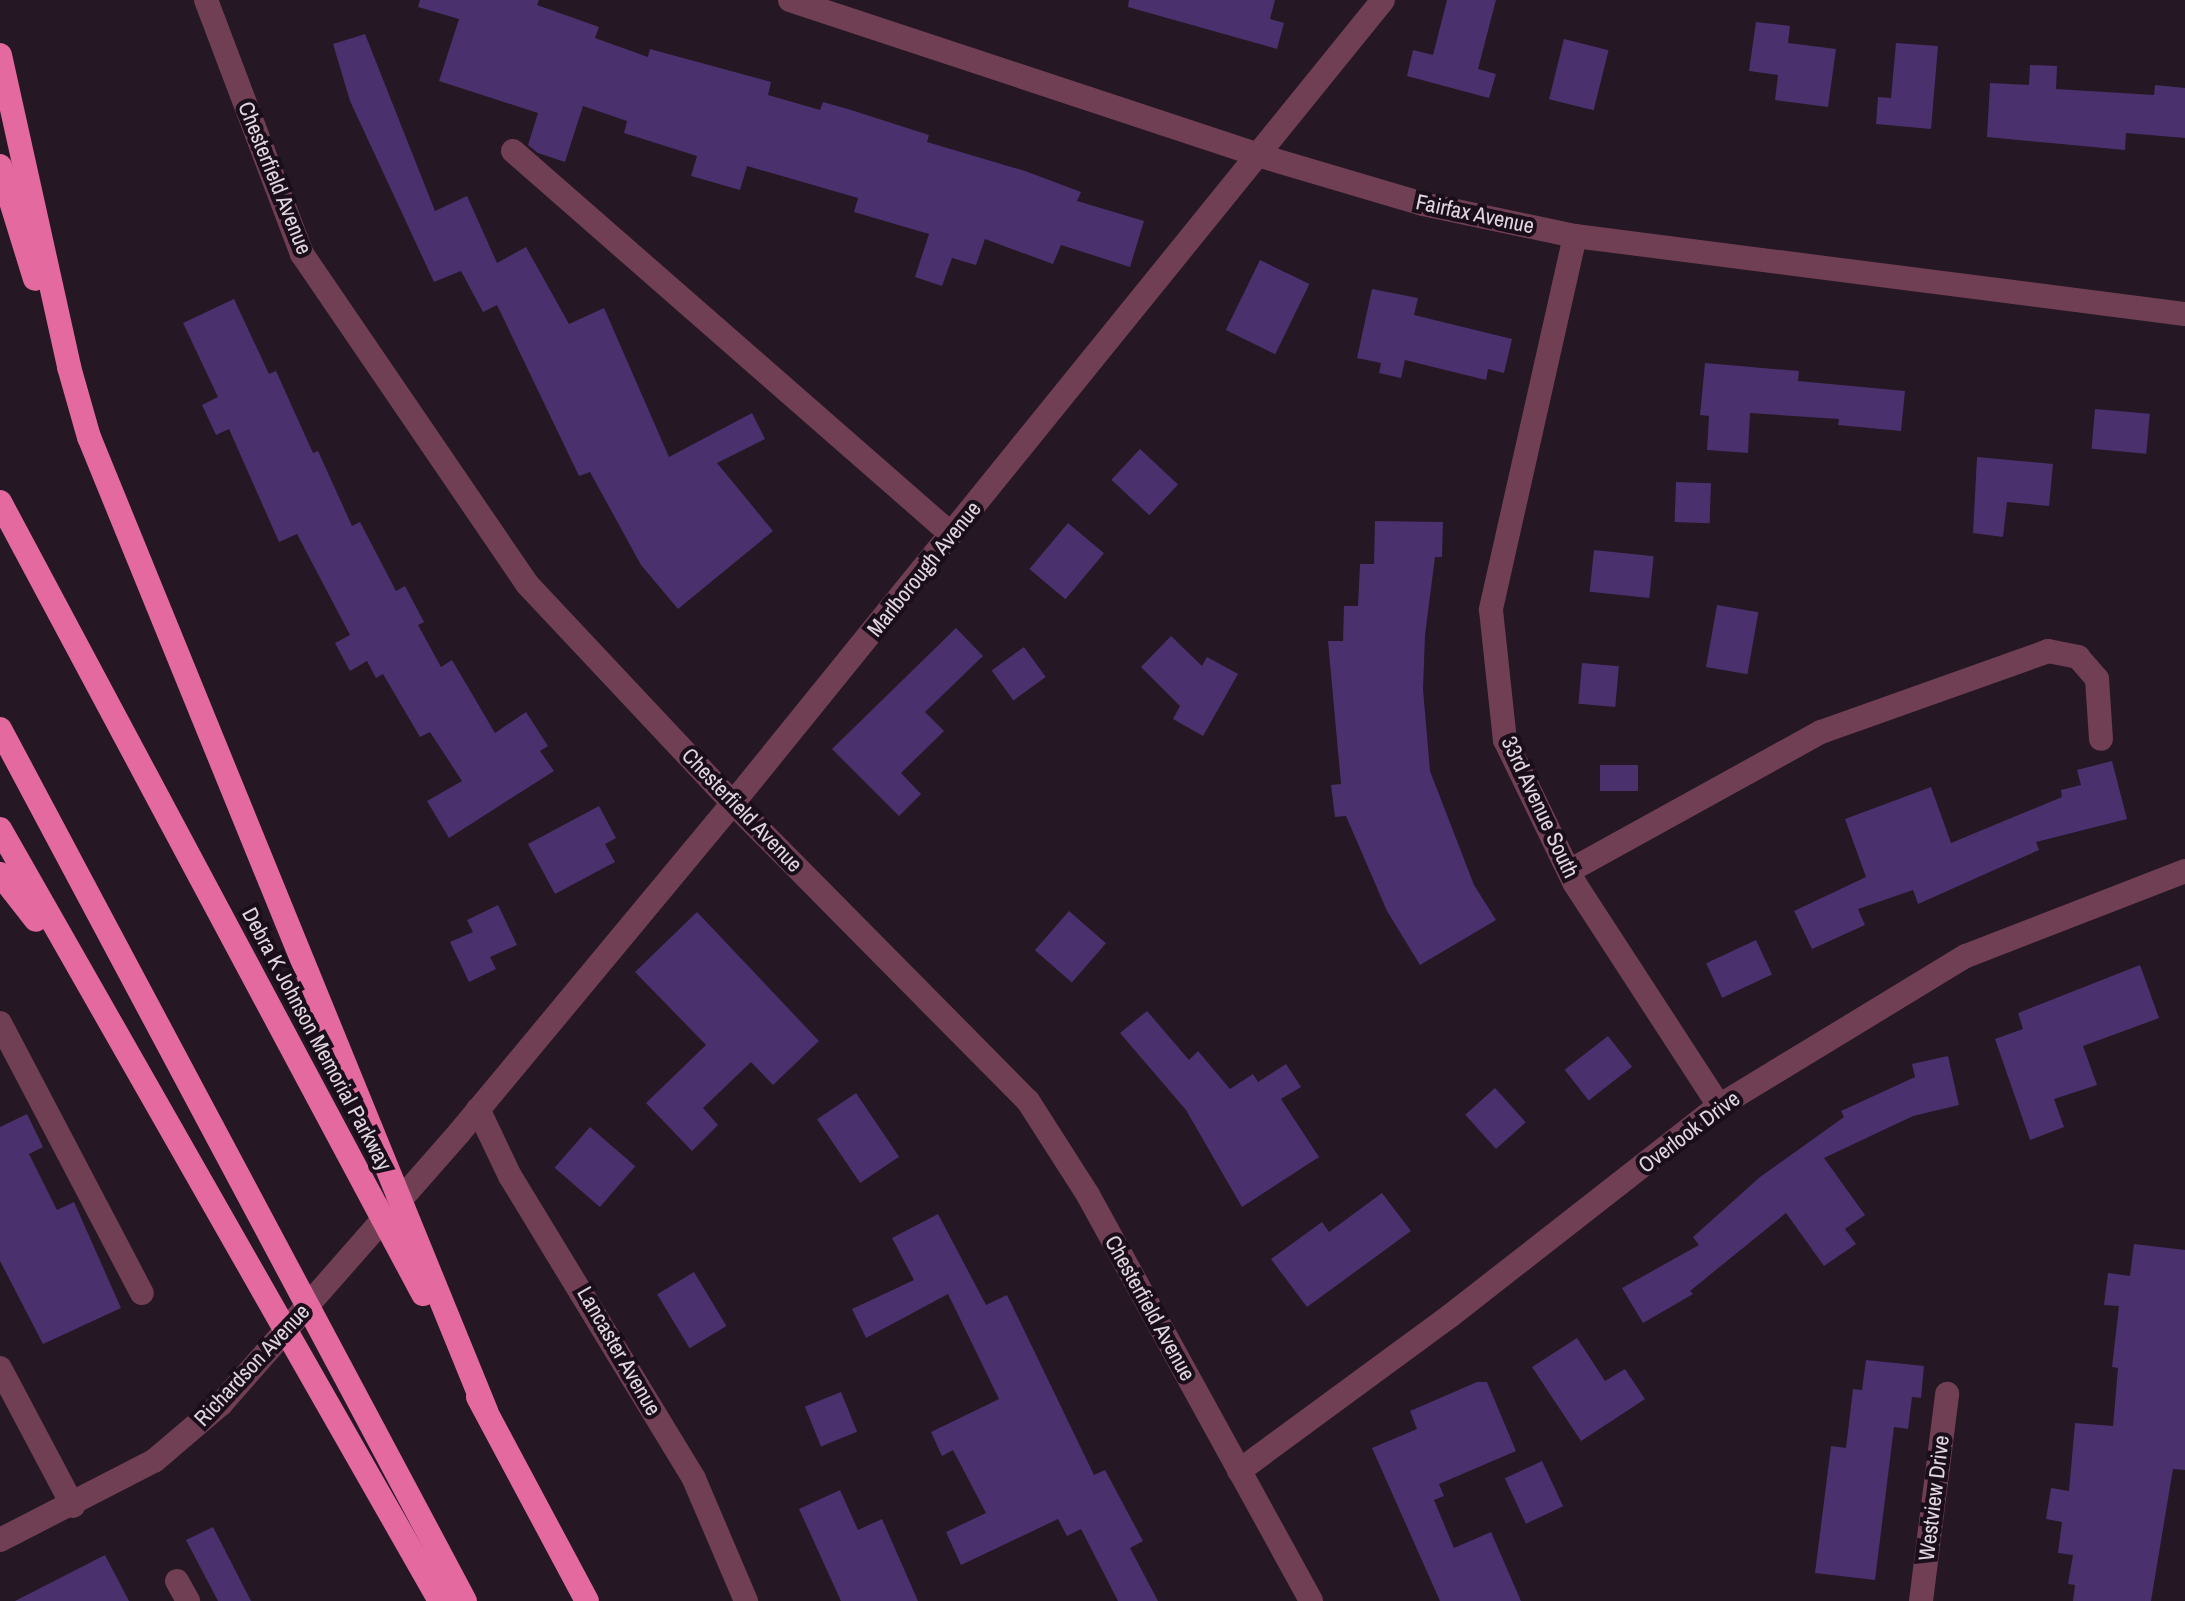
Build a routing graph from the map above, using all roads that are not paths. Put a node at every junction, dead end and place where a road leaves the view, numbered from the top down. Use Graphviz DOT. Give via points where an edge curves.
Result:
graph roads {
  1 [pos="206,0"];
  2 [pos="790,0"];
  3 [pos="1383,0"];
  4 [pos="0,55"];
  5 [pos="513,151"];
  6 [pos="1261,156"];
  7 [pos="0,166"];
  8 [pos="1575,236"];
  9 [pos="2185,314"];
  10 [pos="69,367"];
  11 [pos="0,502"];
  12 [pos="951,534"];
  13 [pos="0,729"];
  14 [pos="2101,739"];
  15 [pos="733,803"];
  16 [pos="0,829"];
  17 [pos="1569,871"];
  18 [pos="2185,871"];
  19 [pos="0,874"];
  20 [pos="78,972"];
  21 [pos="0,1023"];
  22 [pos="1719,1106"];
  23 [pos="478,1109"];
  24 [pos="459,1133"];
  25 [pos="142,1293"];
  26 [pos="0,1368"];
  27 [pos="1947,1394"];
  28 [pos="486,1411"];
  29 [pos="1239,1471"];
  30 [pos="73,1506"];
  31 [pos="0,1540"];
  32 [pos="440,1601"];
  33 [pos="465,1601"];
  34 [pos="587,1601"];
  35 [pos="746,1601"];
  36 [pos="1311,1601"];
  37 [pos="1921,1601"];
  1 -- 15 [label="street, Chesterfield Avenue" via="302,254 527,584"];
  2 -- 6 [label="street, Fairfax Avenue"];
  3 -- 6 [label="street, Marlborough Avenue"];
  4 -- 10 [label="highway"];
  5 -- 12 [label="street"];
  6 -- 8 [label="street, Fairfax Avenue" via="1423,204"];
  6 -- 12 [label="street, Marlborough Avenue"];
  7 -- 10 [label="highway" via="36,284"];
  8 -- 9 [label="street, Fairfax Avenue"];
  8 -- 17 [label="street, 33rd Avenue South" via="1491,610 1505,740"];
  10 -- 28 [label="highway" via="89,437 176,657"];
  11 -- 28 [label="highway, Debra K Johnson Memorial Parkway"];
  12 -- 15 [label="street, Marlborough Avenue"];
  13 -- 33 [label="highway"];
  14 -- 17 [label="street" via="2097,679 2078,657 2048,651 1821,732"];
  15 -- 23 [label="street, Marlborough Avenue"];
  15 -- 29 [label="street, Chesterfield Avenue" via="1028,1101 1088,1195"];
  16 -- 20 [label="highway"];
  17 -- 22 [label="street, 33rd Avenue South"];
  18 -- 22 [label="street, Overlook Drive" via="1966,956"];
  19 -- 20 [label="highway"];
  20 -- 32 [label="highway"];
  21 -- 25 [label="street"];
  22 -- 29 [label="street, Overlook Drive" via="1450,1316"];
  23 -- 24 [label="street, Marlborough Avenue"];
  23 -- 35 [label="street, Lancaster Avenue" via="510,1176 558,1247 694,1479"];
  24 -- 30 [label="street, Richardson Avenue" via="221,1404 154,1461"];
  26 -- 30 [label="street"];
  27 -- 37 [label="street, Westview Drive"];
  28 -- 34 [label="highway, Debra K Johnson Memorial Parkway"];
  29 -- 36 [label="street, Chesterfield Avenue"];
  30 -- 31 [label="street, Richardson Avenue"];
}
